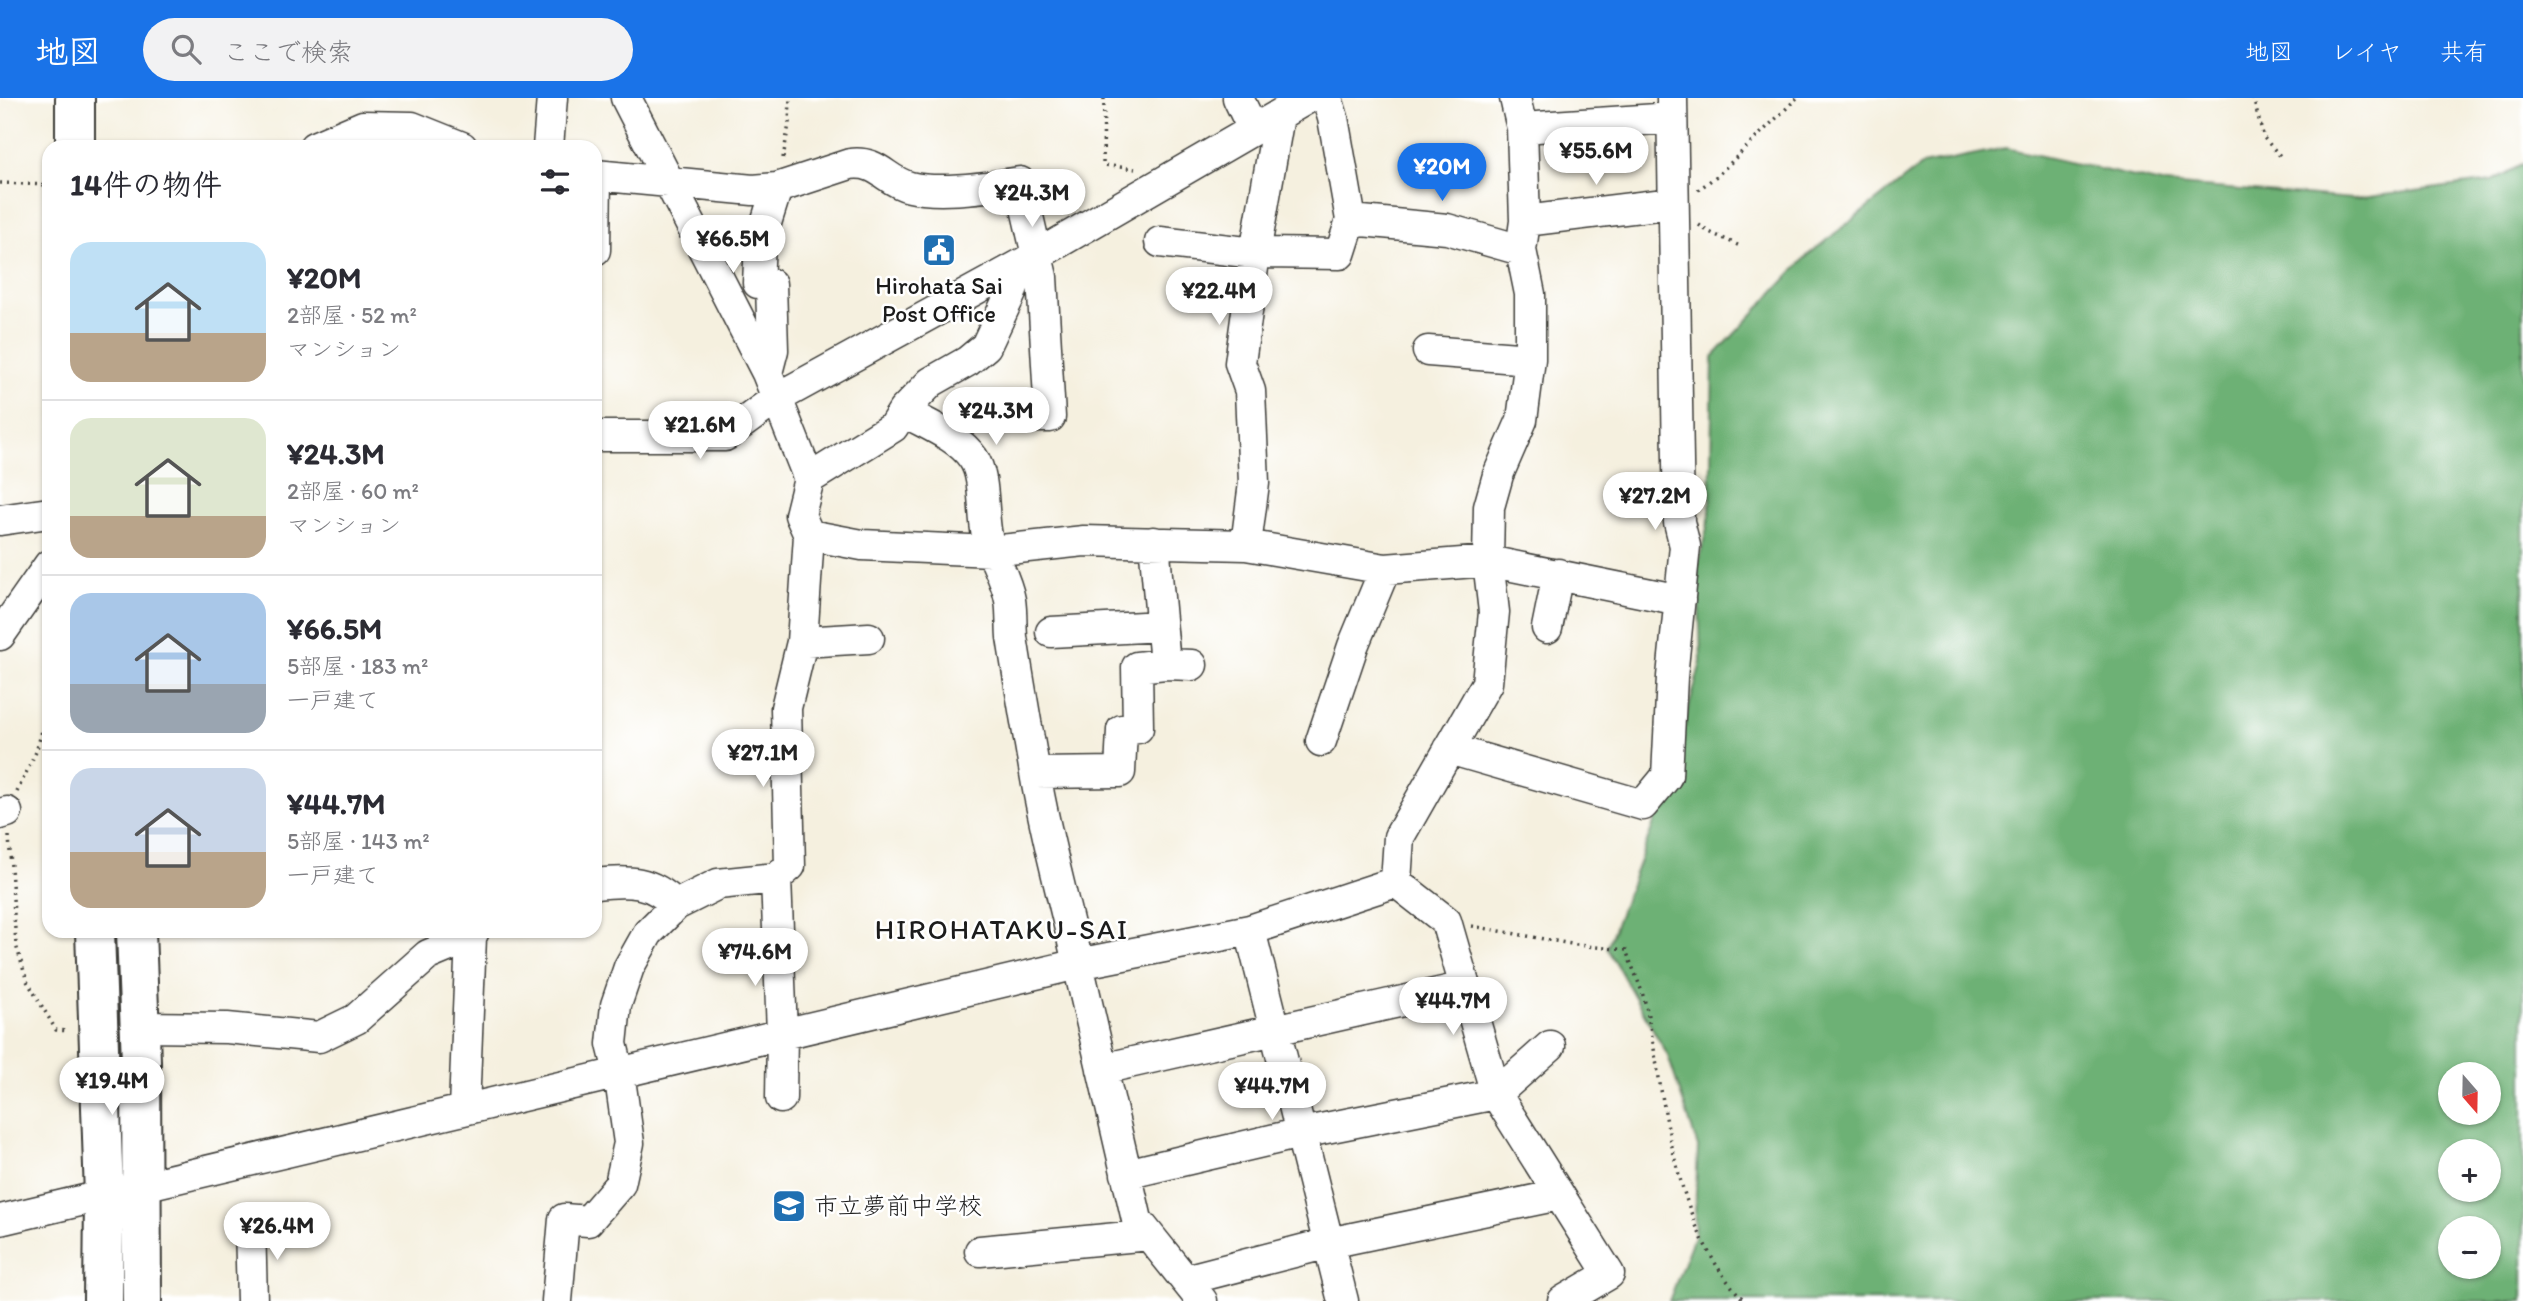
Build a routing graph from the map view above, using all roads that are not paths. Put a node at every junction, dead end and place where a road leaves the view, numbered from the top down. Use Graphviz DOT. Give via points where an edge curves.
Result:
graph roads {
  1 [pos="75,98"];
  2 [pos="94,98"];
  3 [pos="552,98"];
  4 [pos="626,98"];
  5 [pos="1238,98"];
  6 [pos="1308,98"];
  7 [pos="1327,98"];
  8 [pos="1515,98"];
  9 [pos="1672,108"];
  10 [pos="1266,122"];
  11 [pos="1521,128"];
  12 [pos="75,140"];
  13 [pos="94,140"];
  14 [pos="330,140"];
  15 [pos="442,140"];
  16 [pos="549,140"];
  17 [pos="602,177"];
  18 [pos="668,182"];
  19 [pos="777,188"];
  20 [pos="1678,203"];
  21 [pos="1351,220"];
  22 [pos="1525,221"];
  23 [pos="1160,242"];
  24 [pos="1521,250"];
  25 [pos="1255,253"];
  26 [pos="1029,260"];
  27 [pos="1429,351"];
  28 [pos="1530,359"];
  29 [pos="772,385"];
  30 [pos="903,411"];
  31 [pos="1035,417"];
  32 [pos="602,436"];
  33 [pos="809,479"];
  34 [pos="42,514"];
  35 [pos="0,520"];
  36 [pos="809,535"];
  37 [pos="1154,542"];
  38 [pos="1246,545"];
  39 [pos="990,551"];
  40 [pos="1488,561"];
  41 [pos="1385,569"];
  42 [pos="1558,574"];
  43 [pos="42,575"];
  44 [pos="1680,600"];
  45 [pos="1161,626"];
  46 [pos="1546,628"];
  47 [pos="1051,632"];
  48 [pos="0,635"];
  49 [pos="869,638"];
  50 [pos="802,642"];
  51 [pos="1321,741"];
  52 [pos="1449,749"];
  53 [pos="1035,773"];
  54 [pos="776,878"];
  55 [pos="1396,882"];
  56 [pos="602,883"];
  57 [pos="676,905"];
  58 [pos="1250,930"];
  59 [pos="95,938"];
  60 [pos="136,938"];
  61 [pos="464,938"];
  62 [pos="473,938"];
  63 [pos="1078,964"];
  64 [pos="1465,987"];
  65 [pos="141,1027"];
  66 [pos="1275,1030"];
  67 [pos="782,1033"];
  68 [pos="1549,1045"];
  69 [pos="1102,1069"];
  70 [pos="619,1072"];
  71 [pos="1496,1094"];
  72 [pos="781,1098"];
  73 [pos="464,1108"];
  74 [pos="1301,1133"];
  75 [pos="1126,1174"];
  76 [pos="142,1187"];
  77 [pos="1559,1195"];
  78 [pos="104,1196"];
  79 [pos="0,1220"];
  80 [pos="250,1223"];
  81 [pos="1149,1235"];
  82 [pos="1329,1243"];
  83 [pos="980,1251"];
  84 [pos="1194,1290"];
  85 [pos="103,1301"];
  86 [pos="142,1301"];
  87 [pos="252,1301"];
  88 [pos="557,1301"];
  89 [pos="1343,1301"];
  90 [pos="1563,1301"];
  1 -- 12 [label="main road"];
  2 -- 13 [label="main road"];
  3 -- 16 [label="street"];
  4 -- 18 [label="street"];
  5 -- 10 [label="street"];
  6 -- 10 [label="street"];
  7 -- 21 [label="street"];
  8 -- 11 [label="street"];
  9 -- 11 [label="street"];
  9 -- 20 [label="street"];
  10 -- 25 [label="street"];
  10 -- 26 [label="street"];
  11 -- 22 [label="street"];
  14 -- 15 [label="street" via="363,125 412,127"];
  17 -- 18 [label="street"];
  18 -- 19 [label="street"];
  18 -- 29 [label="street"];
  19 -- 26 [label="street" via="862,163 881,170 895,183 914,188 967,189 1020,182"];
  19 -- 29 [label="street" via="760,242 758,283 771,284"];
  20 -- 22 [label="street"];
  20 -- 44 [label="street" via="1679,522 1685,546"];
  21 -- 24 [label="street" via="1447,229"];
  21 -- 25 [label="street" via="1340,254"];
  22 -- 24 [label="street"];
  23 -- 25 [label="street"];
  24 -- 28 [label="street" via="1530,294"];
  25 -- 38 [label="street" via="1240,363 1250,391 1254,483"];
  26 -- 29 [label="street"];
  26 -- 30 [label="street" via="986,346 931,382"];
  26 -- 31 [label="street" via="1042,277 1050,417"];
  27 -- 28 [label="street"];
  28 -- 40 [label="street" via="1522,420 1489,507"];
  29 -- 32 [label="street" via="724,436"];
  29 -- 33 [label="street"];
  30 -- 33 [label="street" via="893,427"];
  30 -- 39 [label="street" via="974,458"];
  33 -- 36 [label="street" via="800,515"];
  34 -- 35 [label="street"];
  36 -- 39 [label="street" via="862,545"];
  36 -- 50 [label="street"];
  37 -- 38 [label="street"];
  37 -- 39 [label="street" via="1084,541"];
  37 -- 45 [label="street"];
  38 -- 41 [label="street"];
  39 -- 53 [label="street" via="1010,599"];
  40 -- 41 [label="street"];
  40 -- 42 [label="street"];
  40 -- 52 [label="street" via="1494,612 1487,683"];
  41 -- 51 [label="street"];
  42 -- 44 [label="street"];
  42 -- 46 [label="street"];
  43 -- 48 [label="street"];
  44 -- 52 [label="street" via="1667,776 1643,805"];
  45 -- 47 [label="street"];
  45 -- 53 [label="street" via="1178,664 1137,667 1138,728 1122,730 1121,772"];
  49 -- 50 [label="street"];
  50 -- 54 [label="street" via="786,708 790,866"];
  52 -- 55 [label="street" via="1399,837"];
  53 -- 63 [label="street"];
  54 -- 57 [label="street" via="718,884"];
  54 -- 67 [label="street"];
  55 -- 58 [label="street"];
  55 -- 64 [label="street" via="1446,921"];
  56 -- 57 [label="street" via="627,880 662,890"];
  57 -- 70 [label="street" via="648,933 629,967 617,1004 612,1044"];
  58 -- 63 [label="street"];
  58 -- 66 [label="street"];
  59 -- 78 [label="main road"];
  60 -- 65 [label="main road"];
  61 -- 65 [label="street" via="428,955 356,1019 319,1037 227,1028"];
  62 -- 73 [label="street"];
  63 -- 67 [label="street"];
  63 -- 69 [label="street"];
  64 -- 66 [label="street"];
  64 -- 71 [label="street"];
  65 -- 76 [label="main road"];
  66 -- 69 [label="street"];
  66 -- 74 [label="street"];
  67 -- 70 [label="street"];
  67 -- 72 [label="street"];
  68 -- 71 [label="street"];
  69 -- 75 [label="street"];
  70 -- 73 [label="street"];
  70 -- 88 [label="street" via="629,1143 620,1184 588,1221 564,1219"];
  71 -- 74 [label="street"];
  71 -- 77 [label="street"];
  73 -- 76 [label="street"];
  74 -- 75 [label="street"];
  74 -- 82 [label="street"];
  75 -- 81 [label="street" via="1137,1220"];
  76 -- 78 [label="street"];
  76 -- 86 [label="main road"];
  77 -- 82 [label="street"];
  77 -- 90 [label="street" via="1609,1274"];
  78 -- 79 [label="street"];
  78 -- 85 [label="main road"];
  80 -- 87 [label="street"];
  81 -- 83 [label="street"];
  81 -- 84 [label="street"];
  82 -- 84 [label="street"];
  82 -- 89 [label="street"];
}
